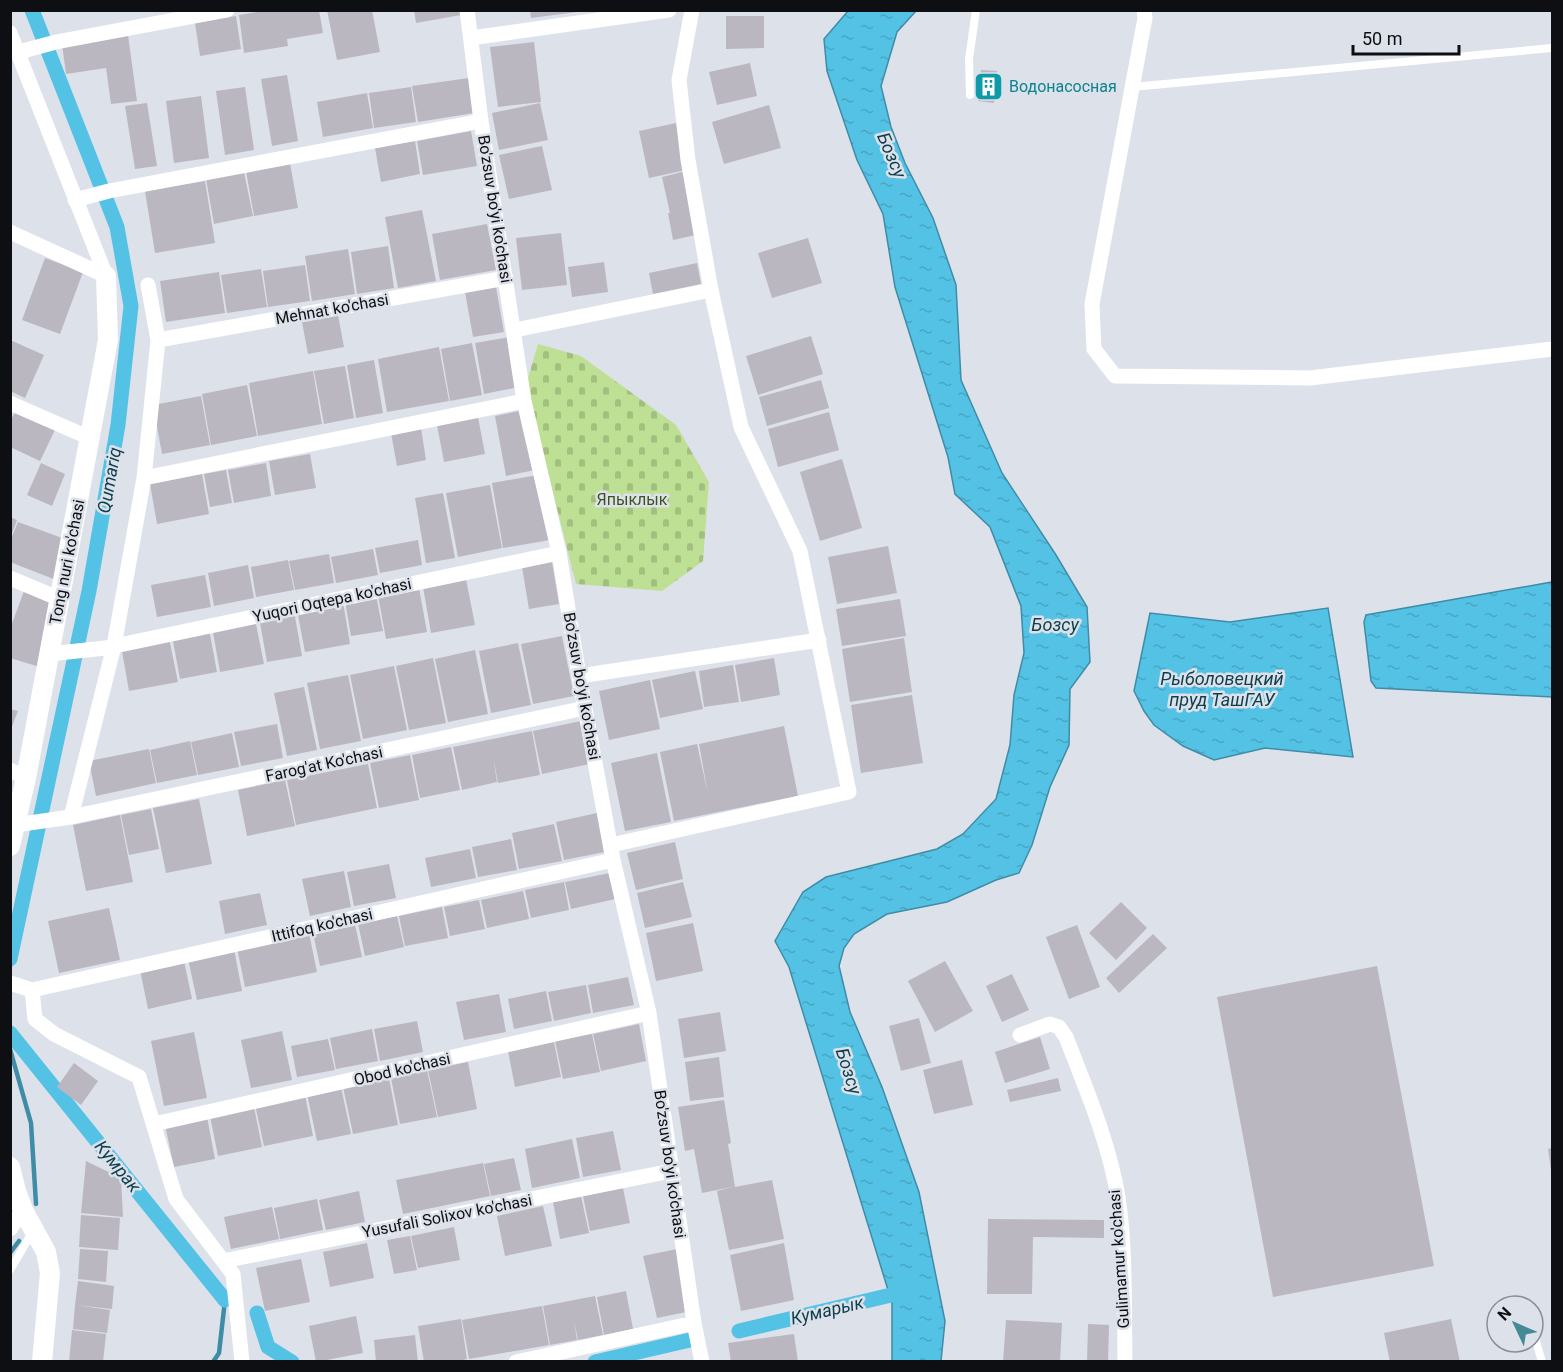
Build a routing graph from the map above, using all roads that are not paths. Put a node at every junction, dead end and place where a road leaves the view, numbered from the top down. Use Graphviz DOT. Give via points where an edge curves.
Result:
graph roads {
  1 [pos="227,10"];
  2 [pos="467,10"];
  3 [pos="669,10"];
  4 [pos="692,10"];
  5 [pos="976,10"];
  6 [pos="1144,10"];
  7 [pos="10,33"];
  8 [pos="471,38"];
  9 [pos="1552,48"];
  10 [pos="24,51"];
  11 [pos="1132,87"];
  12 [pos="970,95"];
  13 [pos="481,121"];
  14 [pos="80,199"];
  15 [pos="10,232"];
  16 [pos="106,276"];
  17 [pos="506,278"];
  18 [pos="148,285"];
  19 [pos="711,290"];
  20 [pos="515,330"];
  21 [pos="158,340"];
  22 [pos="1552,349"];
  23 [pos="524,401"];
  24 [pos="10,403"];
  25 [pos="90,438"];
  26 [pos="144,478"];
  27 [pos="559,553"];
  28 [pos="10,578"];
  29 [pos="60,599"];
  30 [pos="819,640"];
  31 [pos="109,647"];
  32 [pos="49,654"];
  33 [pos="579,676"];
  34 [pos="585,708"];
  35 [pos="18,774"];
  36 [pos="67,818"];
  37 [pos="15,825"];
  38 [pos="10,846"];
  39 [pos="612,853"];
  40 [pos="13,984"];
  41 [pos="32,990"];
  42 [pos="649,1013"];
  43 [pos="1020,1035"];
  44 [pos="154,1124"];
  45 [pos="10,1167"];
  46 [pos="671,1171"];
  47 [pos="24,1210"];
  48 [pos="10,1229"];
  49 [pos="34,1229"];
  50 [pos="223,1261"];
  51 [pos="10,1270"];
  52 [pos="694,1323"];
  53 [pos="42,1362"];
  54 [pos="242,1362"];
  55 [pos="516,1362"];
  56 [pos="702,1362"];
  57 [pos="1125,1362"];
  1 -- 10 [label="street"];
  2 -- 8 [label="street, Bo'zsuv bo'yi ko'chasi"];
  3 -- 8 [label="street"];
  4 -- 19 [label="street" via="679,80 688,160"];
  5 -- 12 [label="lane" via="969,59"];
  6 -- 11 [label="street"];
  7 -- 10 [label="street"];
  8 -- 13 [label="street, Bo'zsuv bo'yi ko'chasi"];
  9 -- 11 [label="lane"];
  10 -- 14 [label="street"];
  11 -- 22 [label="street" via="1092,304 1094,349 1115,376 1310,378"];
  13 -- 14 [label="street"];
  13 -- 17 [label="street, Bo'zsuv bo'yi ko'chasi"];
  14 -- 16 [label="street"];
  15 -- 16 [label="street"];
  16 -- 25 [label="street, Tong nuri ko'chasi" via="108,340"];
  17 -- 20 [label="street, Bo'zsuv bo'yi ko'chasi"];
  17 -- 21 [label="street, Mehnat ko'chasi"];
  18 -- 21 [label="street"];
  19 -- 20 [label="street"];
  19 -- 30 [label="street" via="741,427 800,551"];
  20 -- 23 [label="street, Bo'zsuv bo'yi ko'chasi"];
  21 -- 26 [label="street"];
  23 -- 26 [label="street"];
  23 -- 27 [label="street, Bo'zsuv bo'yi ko'chasi"];
  24 -- 25 [label="street"];
  25 -- 29 [label="street, Tong nuri ko'chasi"];
  26 -- 31 [label="street"];
  27 -- 31 [label="street, Yuqori Oqtepa ko'chasi"];
  27 -- 33 [label="street, Bo'zsuv bo'yi ko'chasi"];
  28 -- 29 [label="street"];
  29 -- 32 [label="street, Tong nuri ko'chasi"];
  30 -- 33 [label="street"];
  30 -- 39 [label="street, Ittifoq ko'chasi" via="849,792"];
  31 -- 32 [label="street, Yuqori Oqtepa ko'chasi"];
  31 -- 36 [label="street"];
  32 -- 35 [label="street, Tong nuri ko'chasi"];
  33 -- 34 [label="street, Bo'zsuv bo'yi ko'chasi"];
  34 -- 36 [label="street, Farog'at Ko'chasi"];
  34 -- 39 [label="street, Bo'zsuv bo'yi ko'chasi"];
  35 -- 37 [label="street, Tong nuri ko'chasi"];
  36 -- 37 [label="street, Farog'at Ko'chasi"];
  37 -- 38 [label="street, Tong nuri ko'chasi"];
  39 -- 41 [label="street, Ittifoq ko'chasi"];
  39 -- 42 [label="street, Bo'zsuv bo'yi ko'chasi"];
  40 -- 41 [label="street"];
  41 -- 44 [label="street" via="35,1019 54,1034 139,1077"];
  42 -- 44 [label="street, Obod ko'chasi"];
  42 -- 46 [label="street, Bo'zsuv bo'yi ko'chasi"];
  43 -- 57 [label="street, Gulimamur ko'chasi" via="1050,1023 1059,1027 1100,1125 1118,1197"];
  44 -- 50 [label="street" via="176,1200"];
  45 -- 47 [label="street"];
  46 -- 50 [label="street, Yusufali Solixov ko'chasi"];
  46 -- 52 [label="street, Bo'zsuv bo'yi ko'chasi"];
  47 -- 48 [label="street"];
  47 -- 49 [label="street"];
  49 -- 51 [label="lane"];
  49 -- 53 [label="street" via="46,1252 50,1273"];
  50 -- 54 [label="street" via="233,1274"];
  52 -- 55 [label="street"];
  52 -- 56 [label="street, Bo'zsuv bo'yi ko'chasi"];
}
